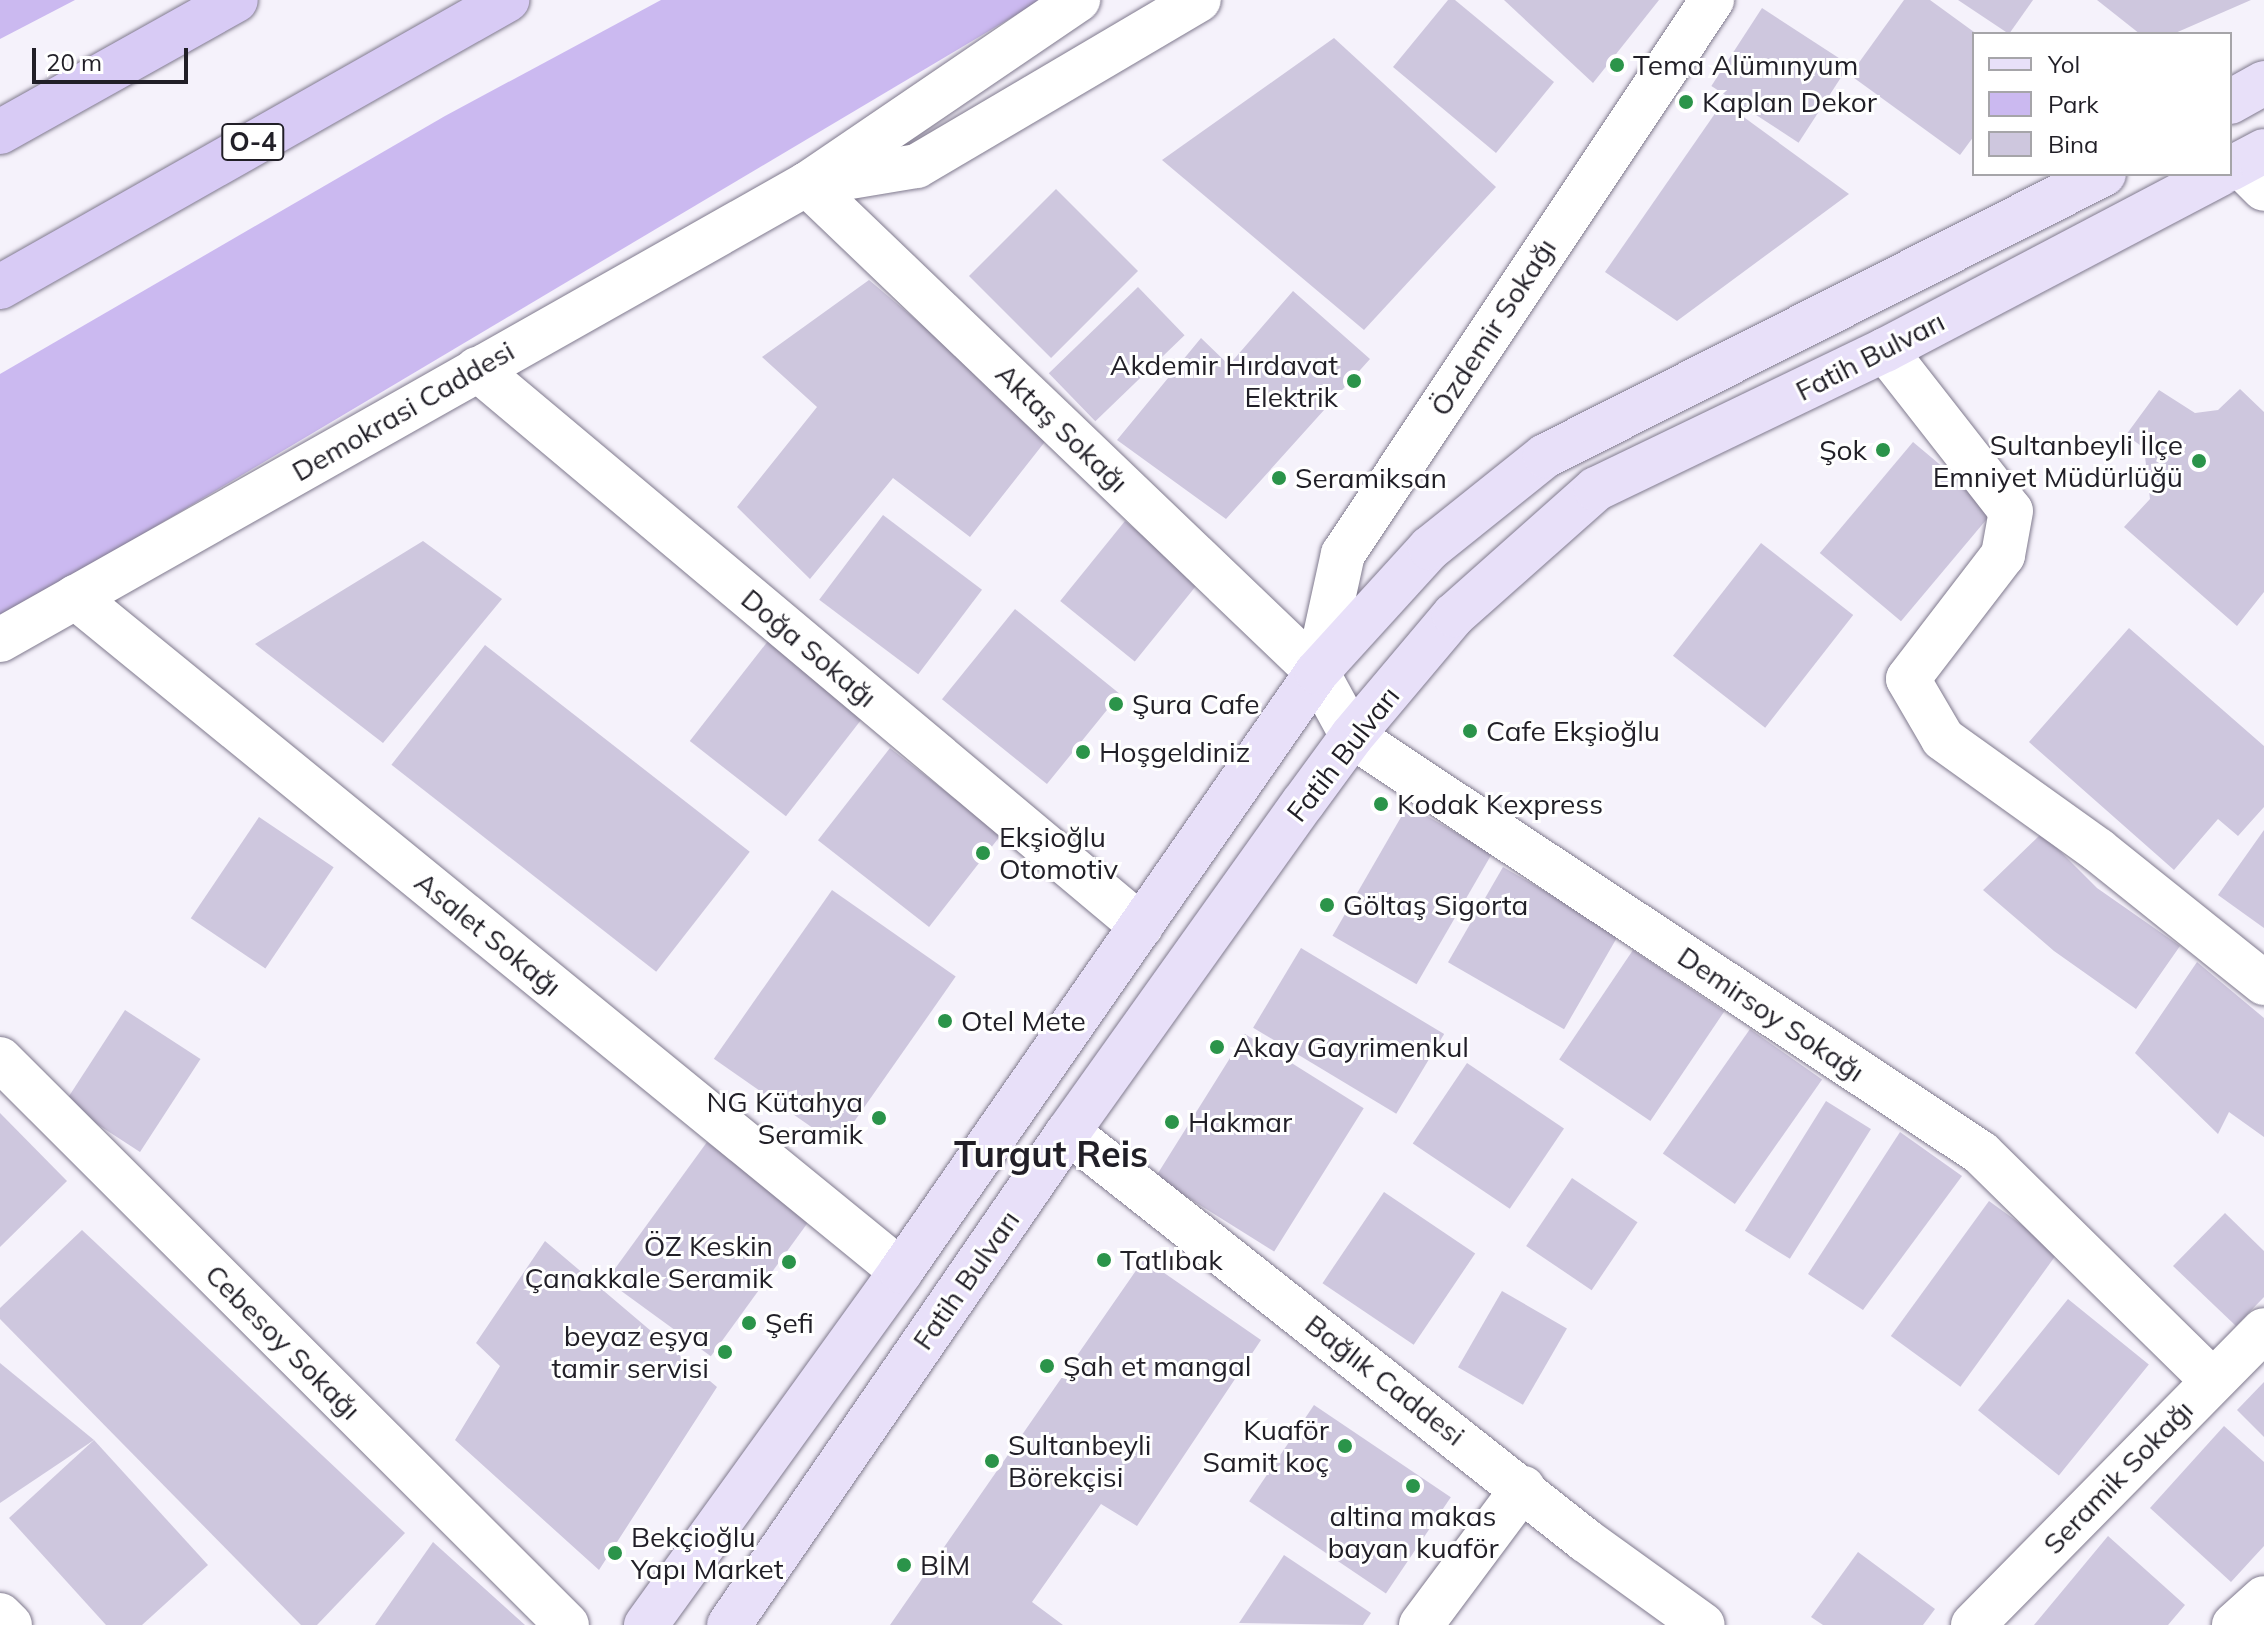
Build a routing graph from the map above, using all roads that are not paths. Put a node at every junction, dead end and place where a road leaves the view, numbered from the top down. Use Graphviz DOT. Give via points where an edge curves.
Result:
graph roads {
  1 [pos="236,0"];
  2 [pos="507,0"];
  3 [pos="1078,0"];
  4 [pos="1199,0"];
  5 [pos="1712,0"];
  6 [pos="2264,83"];
  7 [pos="2232,101"];
  8 [pos="0,132"];
  9 [pos="2100,176"];
  10 [pos="2229,176"];
  11 [pos="807,184"];
  12 [pos="0,287"];
  13 [pos="1885,350"];
  14 [pos="477,369"];
  15 [pos="75,597"];
  16 [pos="0,640"];
  17 [pos="1317,672"];
  18 [pos="1352,736"];
  19 [pos="1141,926"];
  20 [pos="2264,983"];
  21 [pos="0,1059"];
  22 [pos="1068,1132"];
  23 [pos="901,1271"];
  24 [pos="2264,1330"];
  25 [pos="2212,1380"];
  26 [pos="1523,1488"];
  27 [pos="2264,1598"];
  28 [pos="0,1615"];
  29 [pos="10,1625"];
  30 [pos="567,1625"];
  31 [pos="646,1625"];
  32 [pos="729,1625"];
  33 [pos="1421,1625"];
  34 [pos="1703,1625"];
  35 [pos="1973,1625"];
  36 [pos="2234,1625"];
  1 -- 8 [label="highway"];
  2 -- 12 [label="highway, O-4"];
  3 -- 11 [label="street, Demokrasi Caddesi"];
  4 -- 11 [label="street" via="917,166"];
  5 -- 17 [label="street, Özdemir Sokağı" via="1343,554"];
  6 -- 7 [label="main road"];
  9 -- 17 [label="main road, Fatih Bulvarı" via="1545,456 1430,548"];
  10 -- 13 [label="main road, Fatih Bulvarı"];
  11 -- 14 [label="street, Demokrasi Caddesi"];
  11 -- 17 [label="street, Aktaş Sokağı"];
  13 -- 18 [label="main road, Fatih Bulvarı" via="1596,489 1454,615"];
  13 -- 20 [label="street" via="2011,511 2003,555 1908,679 1943,739 2098,850"];
  14 -- 15 [label="street, Demokrasi Caddesi"];
  14 -- 19 [label="street, Doğa Sokağı"];
  15 -- 16 [label="street, Demokrasi Caddesi"];
  15 -- 23 [label="street, Asalet Sokağı"];
  17 -- 18 [label="street, Demirsoy Sokağı"];
  17 -- 19 [label="main road, Fatih Bulvarı"];
  18 -- 22 [label="main road, Fatih Bulvarı"];
  18 -- 25 [label="street, Demirsoy Sokağı" via="1981,1153"];
  19 -- 23 [label="main road, Fatih Bulvarı"];
  21 -- 30 [label="street, Cebesoy Sokağı"];
  22 -- 26 [label="street, Bağlık Caddesi"];
  22 -- 32 [label="main road, Fatih Bulvarı"];
  23 -- 31 [label="main road, Fatih Bulvarı"];
  24 -- 25 [label="street, Seramik Sokağı"];
  25 -- 35 [label="street, Seramik Sokağı"];
  26 -- 33 [label="street"];
  26 -- 34 [label="street, Bağlık Caddesi"];
  27 -- 36 [label="street"];
  28 -- 29 [label="street"];
}
